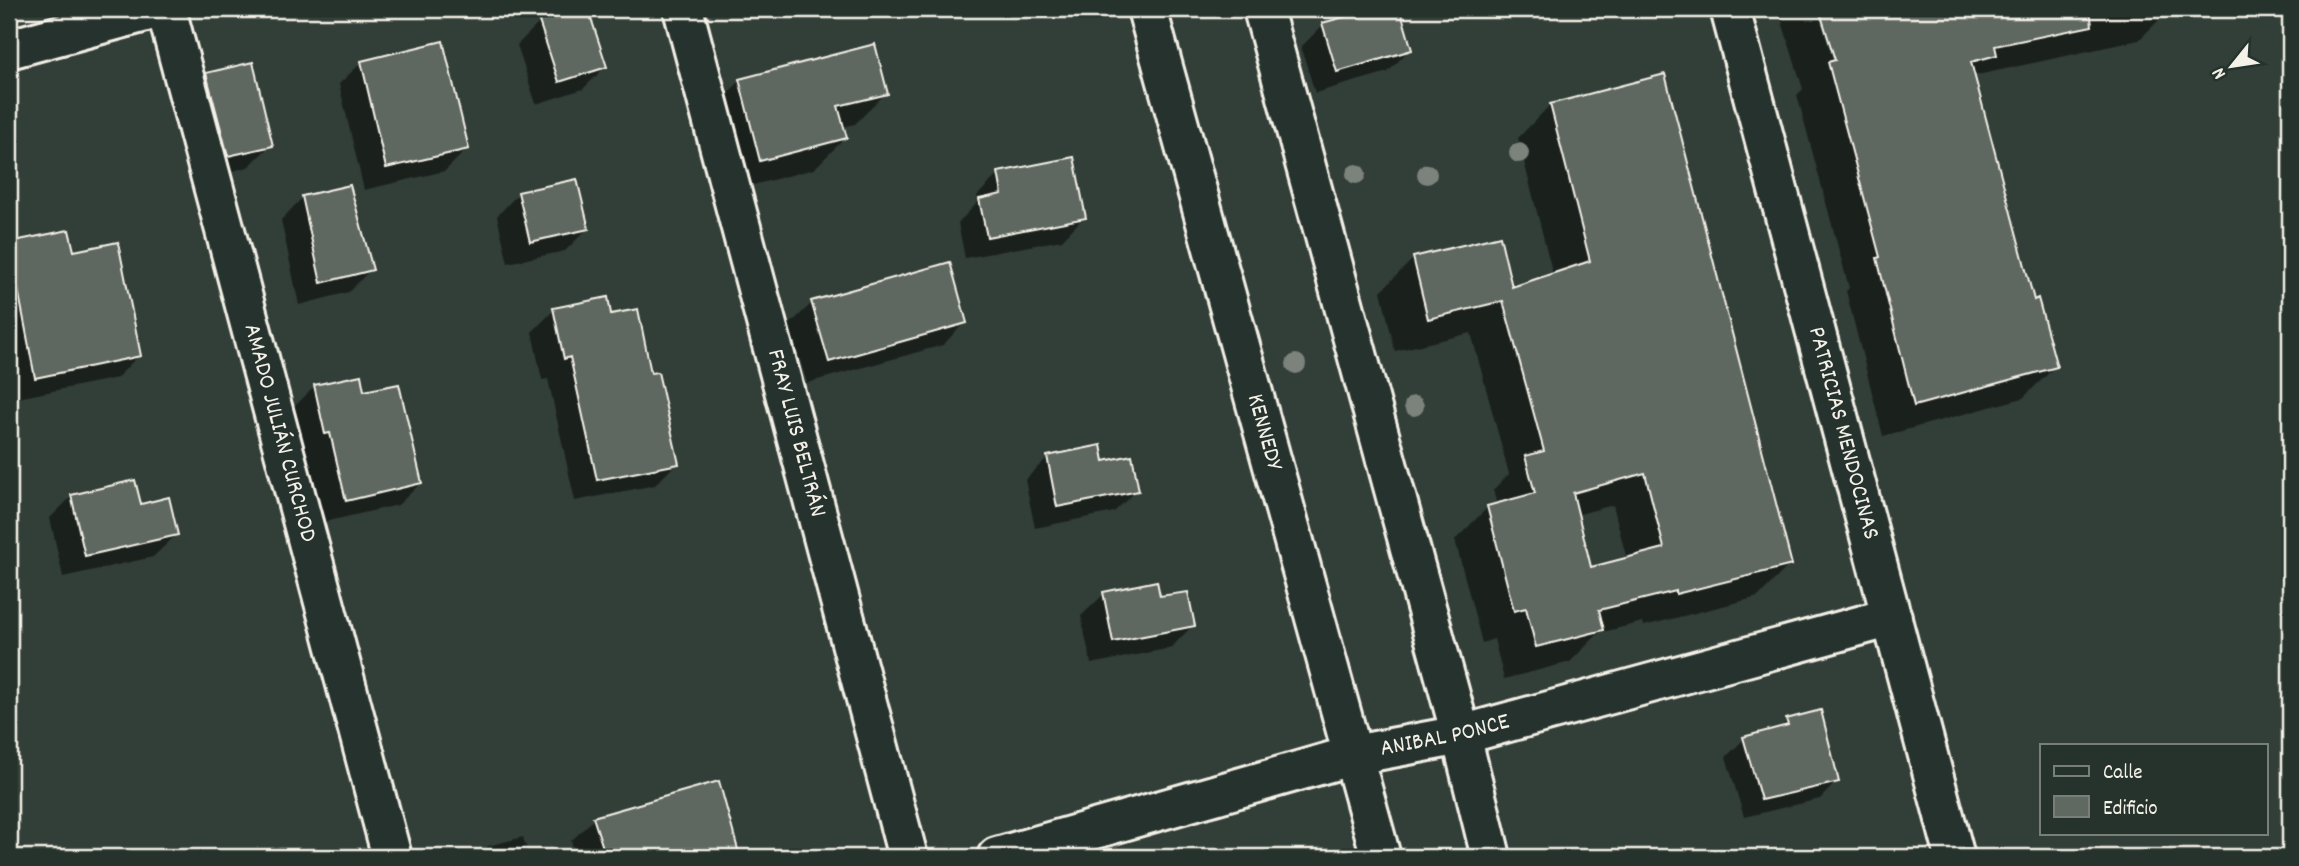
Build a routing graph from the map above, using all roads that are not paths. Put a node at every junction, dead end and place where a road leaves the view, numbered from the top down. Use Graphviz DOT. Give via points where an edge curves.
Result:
graph roads {
  1 [pos="157,9"];
  2 [pos="166,9"];
  3 [pos="683,9"];
  4 [pos="1147,9"];
  5 [pos="1263,9"];
  6 [pos="1730,9"];
  7 [pos="9,49"];
  8 [pos="1892,617"];
  9 [pos="1461,735"];
  10 [pos="1354,755"];
  11 [pos="392,857"];
  12 [pos="908,857"];
  13 [pos="997,857"];
  14 [pos="1381,857"];
  15 [pos="1491,857"];
  16 [pos="1955,857"];
  1 -- 7 [label="street"];
  2 -- 11 [label="street, AMADO JULIÁN CURCHOD"];
  3 -- 12 [label="street, FRAY LUIS BELTRÁN"];
  4 -- 10 [label="street, KENNEDY"];
  5 -- 9 [label="street"];
  6 -- 8 [label="street, PATRICIAS MENDOCINAS"];
  8 -- 9 [label="street, ANIBAL PONCE"];
  8 -- 16 [label="street, PATRICIAS MENDOCINAS"];
  9 -- 10 [label="street, ANIBAL PONCE"];
  9 -- 15 [label="street"];
  10 -- 13 [label="street, ANIBAL PONCE"];
  10 -- 14 [label="street, KENNEDY"];
}
